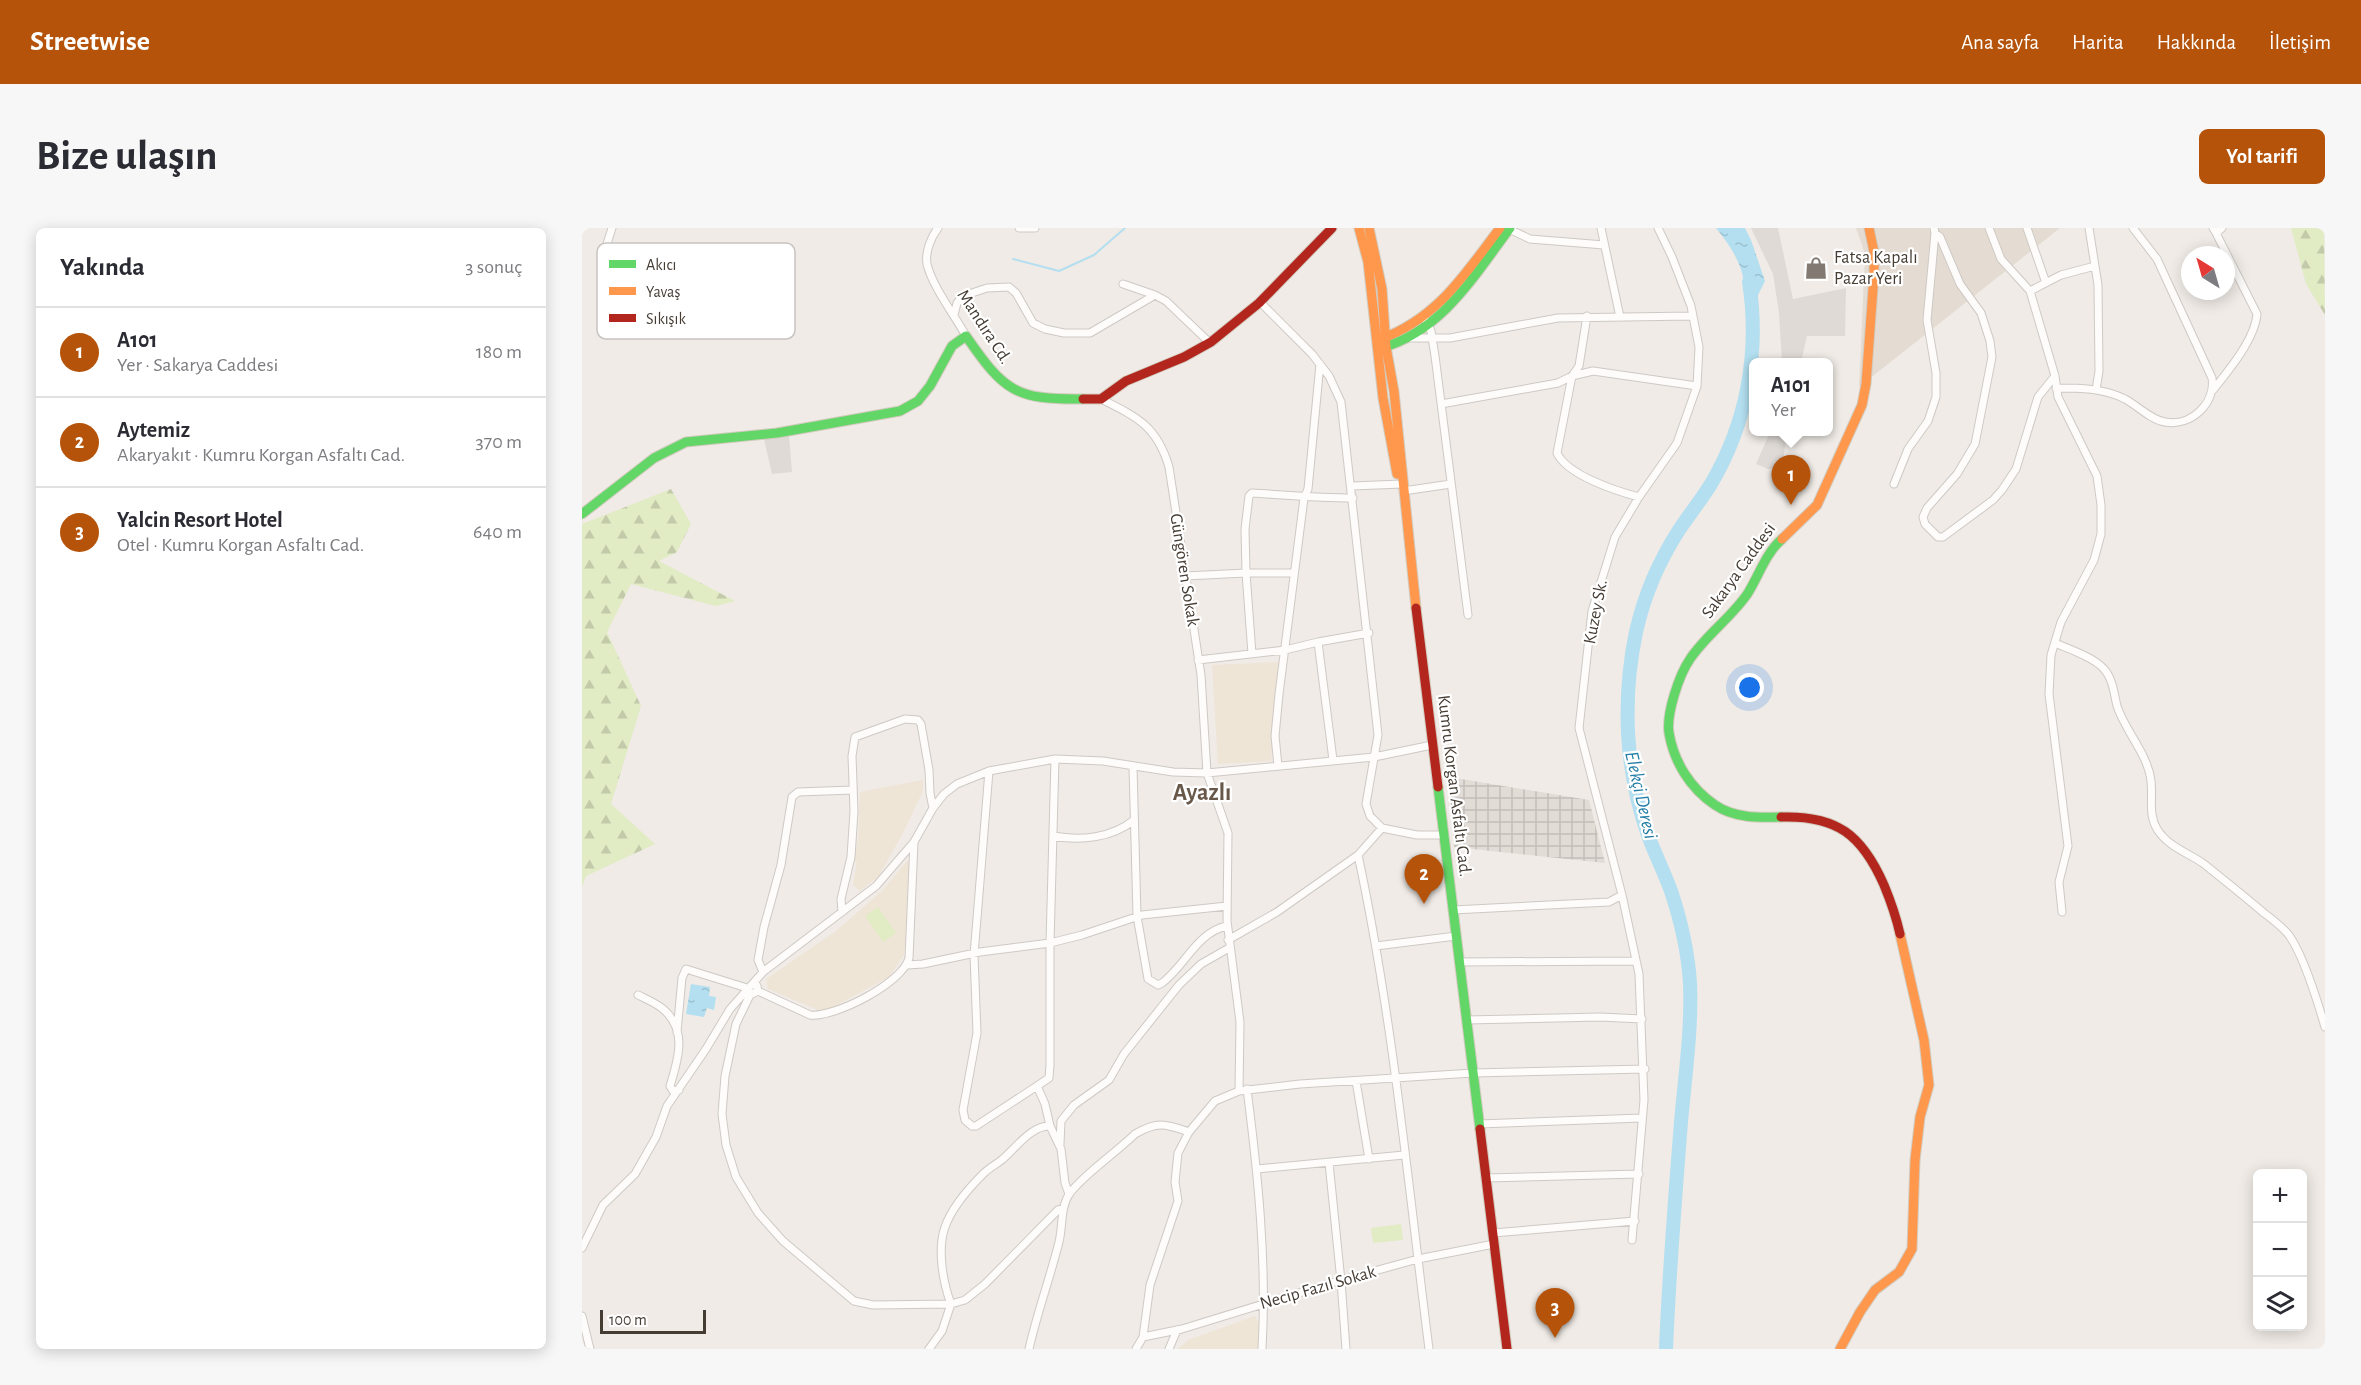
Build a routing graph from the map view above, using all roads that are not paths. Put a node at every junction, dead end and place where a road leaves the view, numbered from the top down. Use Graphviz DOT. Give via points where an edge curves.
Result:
graph roads {
  1 [pos="612,228"];
  2 [pos="938,228"];
  3 [pos="1019,228"];
  4 [pos="1035,228"];
  5 [pos="1332,228"];
  6 [pos="1359,228"];
  7 [pos="1369,228"];
  8 [pos="1507,228"];
  9 [pos="1601,228"];
  10 [pos="1658,228"];
  11 [pos="1869,228"];
  12 [pos="1989,228"];
  13 [pos="2027,228"];
  14 [pos="2089,228"];
  15 [pos="2133,228"];
  16 [pos="2217,230"];
  17 [pos="1934,231"];
  18 [pos="607,243"];
  19 [pos="1604,245"];
  20 [pos="2095,266"];
  21 [pos="2046,283"];
  22 [pos="1123,284"];
  23 [pos="2030,291"];
  24 [pos="1155,295"];
  25 [pos="1261,303"];
  26 [pos="953,313"];
  27 [pos="1587,316"];
  28 [pos="1692,316"];
  29 [pos="1620,317"];
  30 [pos="1426,321"];
  31 [pos="966,336"];
  32 [pos="1408,338"];
  33 [pos="1432,338"];
  34 [pos="1381,343"];
  35 [pos="1210,344"];
  36 [pos="1320,364"];
  37 [pos="1572,376"];
  38 [pos="2055,376"];
  39 [pos="1697,386"];
  40 [pos="2056,388"];
  41 [pos="2096,390"];
  42 [pos="2213,390"];
  43 [pos="1101,399"];
  44 [pos="1441,404"];
  45 [pos="1451,484"];
  46 [pos="1894,484"];
  47 [pos="1352,486"];
  48 [pos="1402,487"];
  49 [pos="1639,497"];
  50 [pos="1304,498"];
  51 [pos="1353,498"];
  52 [pos="582,514"];
  53 [pos="1246,573"];
  54 [pos="1293,573"];
  55 [pos="1185,576"];
  56 [pos="1468,615"];
  57 [pos="1368,633"];
  58 [pos="1318,642"];
  59 [pos="2055,643"];
  60 [pos="1285,650"];
  61 [pos="1252,654"];
  62 [pos="1198,660"];
  63 [pos="1432,745"];
  64 [pos="1374,757"];
  65 [pos="1055,759"];
  66 [pos="1333,760"];
  67 [pos="1278,766"];
  68 [pos="1133,767"];
  69 [pos="989,771"];
  70 [pos="1207,773"];
  71 [pos="853,790"];
  72 [pos="933,808"];
  73 [pos="1134,820"];
  74 [pos="1382,828"];
  75 [pos="1444,835"];
  76 [pos="1053,836"];
  77 [pos="914,842"];
  78 [pos="1359,855"];
  79 [pos="1622,895"];
  80 [pos="1227,906"];
  81 [pos="1453,910"];
  82 [pos="842,912"];
  83 [pos="2062,912"];
  84 [pos="1137,916"];
  85 [pos="1227,926"];
  86 [pos="1456,936"];
  87 [pos="1050,943"];
  88 [pos="1228,944"];
  89 [pos="1376,946"];
  90 [pos="974,955"];
  91 [pos="1636,961"];
  92 [pos="1459,962"];
  93 [pos="907,965"];
  94 [pos="763,972"];
  95 [pos="756,979"];
  96 [pos="747,988"];
  97 [pos="758,991"];
  98 [pos="638,995"];
  99 [pos="1642,1019"];
  100 [pos="1466,1020"];
  101 [pos="2325,1027"];
  102 [pos="677,1032"];
  103 [pos="1644,1069"];
  104 [pos="1473,1073"];
  105 [pos="1397,1078"];
  106 [pos="1356,1081"];
  107 [pos="1037,1086"];
  108 [pos="1247,1089"];
  109 [pos="680,1090"];
  110 [pos="1239,1091"];
  111 [pos="1642,1118"];
  112 [pos="1479,1124"];
  113 [pos="1050,1126"];
  114 [pos="1189,1131"];
  115 [pos="1060,1149"];
  116 [pos="1404,1155"];
  117 [pos="1369,1159"];
  118 [pos="1329,1163"];
  119 [pos="1257,1169"];
  120 [pos="1639,1174"];
  121 [pos="1485,1178"];
  122 [pos="1069,1194"];
  123 [pos="1063,1209"];
  124 [pos="1635,1221"];
  125 [pos="1493,1233"];
  126 [pos="1632,1240"];
  127 [pos="1494,1245"];
  128 [pos="582,1248"];
  129 [pos="1418,1259"];
  130 [pos="1341,1281"];
  131 [pos="951,1304"];
  132 [pos="1263,1304"];
  133 [pos="582,1316"];
  134 [pos="1177,1330"];
  135 [pos="1143,1337"];
  136 [pos="591,1349"];
  137 [pos="929,1349"];
  138 [pos="1029,1349"];
  139 [pos="1136,1349"];
  140 [pos="1168,1349"];
  141 [pos="1262,1349"];
  142 [pos="1346,1349"];
  143 [pos="1430,1349"];
  144 [pos="1507,1349"];
  145 [pos="1840,1349"];
  1 -- 18 [label="street"];
  2 -- 26 [label="street, Mandıra Cd." via="927,264"];
  3 -- 4 [label="street"];
  5 -- 25 [label="street"];
  6 -- 34 [label="street"];
  7 -- 34 [label="street, Kumru Korgan Asfaltı Cad." via="1382,289"];
  8 -- 19 [label="street" via="1530,239"];
  8 -- 30 [label="street" via="1442,315"];
  9 -- 19 [label="street"];
  10 -- 28 [label="street, Kuzey Sk."];
  11 -- 145 [label="street, Sakarya Caddesi" via="1874,274 1862,405 1817,505 1775,545 1747,594 1690,659 1672,705 1669,732 1684,776 1716,806 1752,818 1807,816 1837,826 1858,841 1874,863 1896,914 1924,1040 1929,1085 1915,1160 1912,1249 1899,1272 1875,1290"];
  12 -- 23 [label="street" via="2001,260"];
  13 -- 21 [label="street"];
  14 -- 20 [label="street"];
  15 -- 42 [label="street" via="2157,259 2212,378"];
  16 -- 42 [label="street" via="2257,314 2256,324 2237,358"];
  17 -- 38 [label="street" via="1960,284 1981,313 1992,357 1975,444 1923,517 1933,534 1943,537 2002,490 2016,469 2038,397"];
  17 -- 46 [label="street" via="1927,320 1936,398"];
  19 -- 29 [label="street"];
  20 -- 21 [label="street"];
  20 -- 41 [label="street" via="2099,371"];
  21 -- 23 [label="street"];
  22 -- 24 [label="street"];
  23 -- 38 [label="street"];
  24 -- 26 [label="street" via="1090,333 1064,333 1033,323 1009,287 987,288 963,296"];
  24 -- 35 [label="street"];
  25 -- 35 [label="street"];
  25 -- 36 [label="street"];
  26 -- 31 [label="street, Mandıra Cd."];
  27 -- 29 [label="street"];
  27 -- 33 [label="street"];
  27 -- 37 [label="street" via="1579,366"];
  28 -- 29 [label="street"];
  28 -- 39 [label="street, Kuzey Sk." via="1699,347"];
  30 -- 32 [label="street"];
  30 -- 33 [label="street"];
  30 -- 34 [label="street"];
  31 -- 43 [label="street, Mandıra Cd." via="997,378 1011,388 1058,399"];
  31 -- 52 [label="street" via="952,346 918,401 900,411 777,433 686,442 654,458"];
  32 -- 33 [label="street"];
  32 -- 34 [label="street"];
  33 -- 44 [label="street"];
  34 -- 48 [label="street, Kumru Korgan Asfaltı Cad." via="1396,408"];
  35 -- 43 [label="street" via="1114,387"];
  36 -- 47 [label="street" via="1341,402"];
  36 -- 50 [label="street"];
  37 -- 39 [label="street" via="1593,371"];
  37 -- 44 [label="street" via="1558,383"];
  37 -- 49 [label="street" via="1557,453 1562,463 1608,489"];
  38 -- 40 [label="street"];
  39 -- 49 [label="street, Kuzey Sk." via="1677,443"];
  40 -- 41 [label="street"];
  40 -- 59 [label="street" via="2097,476 2101,534 2094,560 2061,622"];
  41 -- 42 [label="street" via="2123,398 2166,423 2194,416 2204,408"];
  43 -- 55 [label="street, Güngören Sokak" via="1136,416 1163,446"];
  44 -- 45 [label="street"];
  45 -- 48 [label="street"];
  45 -- 56 [label="street"];
  47 -- 48 [label="street"];
  47 -- 51 [label="street"];
  48 -- 63 [label="street, Kumru Korgan Asfaltı Cad."];
  49 -- 79 [label="street, Kuzey Sk." via="1615,537 1592,611 1579,728"];
  50 -- 51 [label="street"];
  50 -- 53 [label="street" via="1252,493 1249,496"];
  50 -- 54 [label="street"];
  51 -- 57 [label="street"];
  53 -- 54 [label="street"];
  53 -- 55 [label="street"];
  53 -- 61 [label="street"];
  54 -- 60 [label="street"];
  55 -- 62 [label="street, Güngören Sokak"];
  57 -- 58 [label="street"];
  57 -- 64 [label="street" via="1378,735"];
  58 -- 60 [label="street"];
  58 -- 66 [label="street"];
  59 -- 83 [label="street" via="2049,694 2068,846 2059,882"];
  59 -- 101 [label="street" via="2103,668 2148,768 2153,822 2158,832 2227,880 2288,934"];
  60 -- 61 [label="street"];
  60 -- 67 [label="street" via="1275,736"];
  61 -- 62 [label="street"];
  62 -- 70 [label="street, Güngören Sokak"];
  63 -- 64 [label="street"];
  63 -- 75 [label="street, Kumru Korgan Asfaltı Cad."];
  64 -- 66 [label="street"];
  64 -- 74 [label="street" via="1366,804 1370,816"];
  65 -- 68 [label="street"];
  65 -- 69 [label="street"];
  65 -- 76 [label="street"];
  66 -- 67 [label="street"];
  67 -- 70 [label="street"];
  68 -- 70 [label="street"];
  68 -- 73 [label="street"];
  69 -- 72 [label="street" via="957,784"];
  69 -- 90 [label="street"];
  70 -- 80 [label="street, Güngören Sokak" via="1228,833"];
  71 -- 72 [label="street" via="855,737 913,718 921,724"];
  71 -- 82 [label="street" via="851,857 841,899"];
  71 -- 94 [label="street" via="798,792 792,797 781,865 758,960"];
  72 -- 77 [label="street"];
  73 -- 76 [label="street" via="1107,836"];
  73 -- 84 [label="street"];
  74 -- 75 [label="street"];
  74 -- 78 [label="street"];
  75 -- 81 [label="street, Kumru Korgan Asfaltı Cad."];
  76 -- 87 [label="street"];
  77 -- 82 [label="street" via="876,886"];
  77 -- 93 [label="street"];
  78 -- 88 [label="street"];
  78 -- 89 [label="street"];
  79 -- 81 [label="street" via="1609,902"];
  79 -- 91 [label="street, Kuzey Sk."];
  80 -- 84 [label="street"];
  80 -- 85 [label="street, Güngören Sokak"];
  81 -- 86 [label="street, Kumru Korgan Asfaltı Cad."];
  82 -- 94 [label="street"];
  84 -- 85 [label="street" via="1148,979 1158,985 1168,979 1197,944 1219,927"];
  84 -- 87 [label="street"];
  85 -- 88 [label="street, Güngören Sokak"];
  86 -- 89 [label="street"];
  86 -- 92 [label="street, Kumru Korgan Asfaltı Cad."];
  87 -- 90 [label="street"];
  87 -- 107 [label="street" via="1049,1078"];
  88 -- 110 [label="street, Güngören Sokak" via="1240,1022"];
  88 -- 115 [label="street" via="1179,985 1124,1054 1109,1080 1074,1105 1061,1121"];
  89 -- 105 [label="street"];
  90 -- 93 [label="street"];
  90 -- 107 [label="street" via="977,1033 963,1110 966,1120 976,1126"];
  91 -- 92 [label="street"];
  91 -- 99 [label="street, Kuzey Sk."];
  92 -- 100 [label="street, Kumru Korgan Asfaltı Cad."];
  93 -- 97 [label="street" via="886,985 824,1016 810,1015"];
  94 -- 95 [label="street"];
  95 -- 96 [label="street"];
  95 -- 97 [label="street"];
  96 -- 102 [label="street" via="686,969"];
  96 -- 109 [label="street"];
  97 -- 131 [label="street" via="750,995 736,1024 722,1114 736,1177 751,1203 783,1241 854,1300 873,1305"];
  98 -- 102 [label="street" via="663,1009"];
  99 -- 100 [label="street"];
  99 -- 103 [label="street, Kuzey Sk."];
  100 -- 104 [label="street, Kumru Korgan Asfaltı Cad."];
  102 -- 109 [label="street" via="680,1040 669,1086 673,1091"];
  103 -- 104 [label="street"];
  103 -- 111 [label="street, Kuzey Sk."];
  104 -- 105 [label="street"];
  104 -- 112 [label="street, Kumru Korgan Asfaltı Cad."];
  105 -- 106 [label="street"];
  105 -- 116 [label="street"];
  106 -- 108 [label="street"];
  106 -- 117 [label="street"];
  107 -- 113 [label="street"];
  108 -- 110 [label="street"];
  108 -- 119 [label="street"];
  109 -- 128 [label="street" via="667,1106 656,1137 635,1174 603,1205"];
  110 -- 114 [label="street" via="1215,1101"];
  111 -- 112 [label="street"];
  111 -- 120 [label="street, Kuzey Sk."];
  112 -- 121 [label="street, Kumru Korgan Asfaltı Cad."];
  113 -- 115 [label="street"];
  113 -- 131 [label="street" via="1044,1125 1032,1133 984,1172 945,1227 944,1278"];
  114 -- 122 [label="street" via="1165,1124 1148,1127"];
  114 -- 135 [label="street" via="1178,1153 1178,1201 1150,1285"];
  115 -- 122 [label="street"];
  116 -- 117 [label="street"];
  116 -- 129 [label="street"];
  117 -- 118 [label="street"];
  118 -- 119 [label="street"];
  118 -- 130 [label="street"];
  119 -- 132 [label="street"];
  120 -- 121 [label="street"];
  120 -- 124 [label="street, Kuzey Sk."];
  121 -- 125 [label="street, Kumru Korgan Asfaltı Cad."];
  122 -- 123 [label="street"];
  123 -- 131 [label="street" via="985,1284 965,1300"];
  123 -- 138 [label="street" via="1057,1248"];
  124 -- 125 [label="street"];
  124 -- 126 [label="street, Kuzey Sk."];
  125 -- 127 [label="street, Kumru Korgan Asfaltı Cad."];
  127 -- 129 [label="street, Necip Fazıl Sokak"];
  127 -- 144 [label="street, Kumru Korgan Asfaltı Cad."];
  129 -- 130 [label="street, Necip Fazıl Sokak"];
  129 -- 143 [label="street"];
  130 -- 132 [label="street, Necip Fazıl Sokak"];
  130 -- 142 [label="street"];
  131 -- 137 [label="street" via="942,1331"];
  132 -- 134 [label="street, Necip Fazıl Sokak"];
  132 -- 141 [label="street"];
  133 -- 136 [label="street"];
  134 -- 135 [label="street, Necip Fazıl Sokak"];
  134 -- 140 [label="street"];
  135 -- 139 [label="street"];
}
